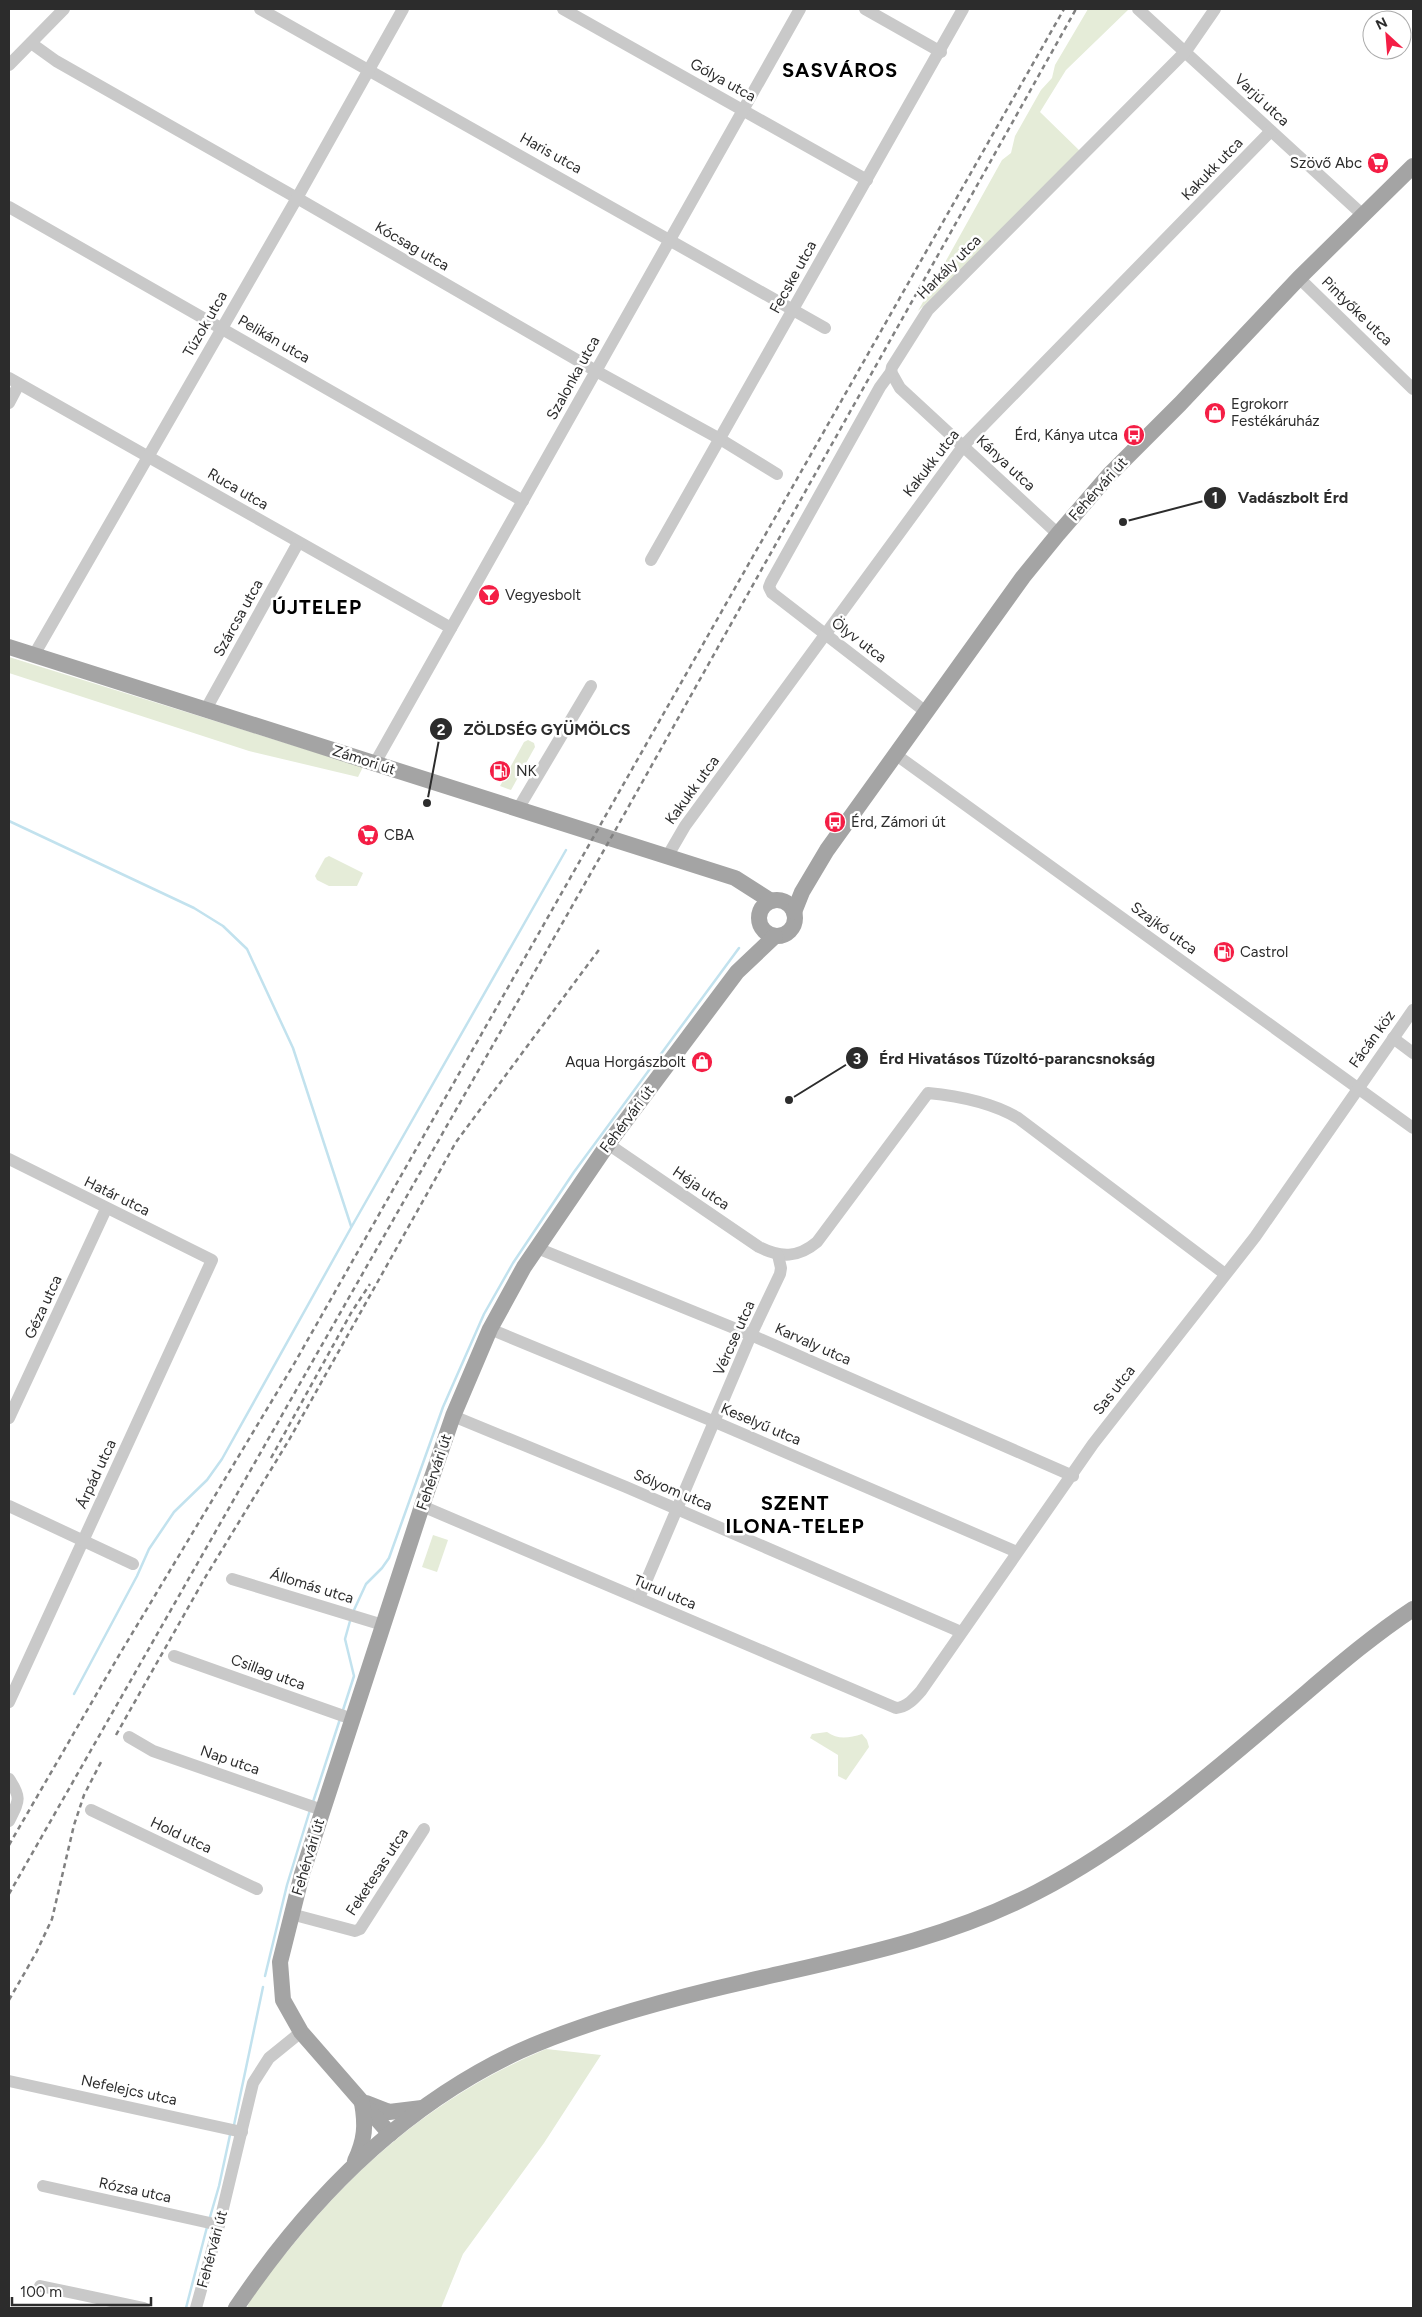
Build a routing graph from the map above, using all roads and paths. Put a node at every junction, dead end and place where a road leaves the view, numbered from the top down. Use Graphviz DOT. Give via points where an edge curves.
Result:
graph roads {
  1 [pos="64,9"];
  2 [pos="260,9"];
  3 [pos="404,9"];
  4 [pos="563,9"];
  5 [pos="800,9"];
  6 [pos="865,9"];
  7 [pos="963,9"];
  8 [pos="1138,9"];
  9 [pos="1215,9"];
  10 [pos="31,43"];
  11 [pos="1186,51"];
  12 [pos="940,52"];
  13 [pos="9,65"];
  14 [pos="369,69"];
  15 [pos="743,110"];
  16 [pos="1271,131"];
  17 [pos="1413,166"];
  18 [pos="867,180"];
  19 [pos="297,198"];
  20 [pos="9,208"];
  21 [pos="1364,216"];
  22 [pos="670,239"];
  23 [pos="1299,278"];
  24 [pos="794,309"];
  25 [pos="221,328"];
  26 [pos="824,328"];
  27 [pos="596,371"];
  28 [pos="891,372"];
  29 [pos="14,381"];
  30 [pos="1413,389"];
  31 [pos="9,403"];
  32 [pos="720,439"];
  33 [pos="964,445"];
  34 [pos="148,457"];
  35 [pos="777,474"];
  36 [pos="523,500"];
  37 [pos="1058,534"];
  38 [pos="298,542"];
  39 [pos="651,560"];
  40 [pos="772,593"];
  41 [pos="451,628"];
  42 [pos="824,634"];
  43 [pos="9,647"];
  44 [pos="34,655"];
  45 [pos="591,686"];
  46 [pos="206,710"];
  47 [pos="926,712"];
  48 [pos="895,754"];
  49 [pos="374,764"];
  50 [pos="518,809"];
  51 [pos="827,850"];
  52 [pos="667,857"];
  53 [pos="720,874"];
  54 [pos="776,901"];
  55 [pos="794,912"];
  56 [pos="760,920"];
  57 [pos="775,936"];
  58 [pos="737,972"];
  59 [pos="1413,1010"];
  60 [pos="1393,1038"];
  61 [pos="1413,1053"];
  62 [pos="1357,1087"];
  63 [pos="1413,1128"];
  64 [pos="608,1144"];
  65 [pos="9,1160"];
  66 [pos="106,1209"];
  67 [pos="537,1248"];
  68 [pos="778,1255"];
  69 [pos="212,1260"];
  70 [pos="1225,1274"];
  71 [pos="490,1329"];
  72 [pos="752,1335"];
  73 [pos="453,1416"];
  74 [pos="9,1418"];
  75 [pos="715,1422"];
  76 [pos="1073,1476"];
  77 [pos="9,1506"];
  78 [pos="422,1506"];
  79 [pos="677,1510"];
  80 [pos="83,1540"];
  81 [pos="1017,1552"];
  82 [pos="133,1564"];
  83 [pos="232,1579"];
  84 [pos="639,1598"];
  85 [pos="1413,1609"];
  86 [pos="383,1625"];
  87 [pos="961,1632"];
  88 [pos="174,1656"];
  89 [pos="9,1702"];
  90 [pos="896,1708"];
  91 [pos="352,1719"];
  92 [pos="129,1737"];
  93 [pos="11,1788"];
  94 [pos="91,1810"];
  95 [pos="322,1810"];
  96 [pos="9,1821"];
  97 [pos="424,1829"];
  98 [pos="257,1889"];
  99 [pos="291,1914"];
  100 [pos="301,2032"];
  101 [pos="9,2081"];
  102 [pos="361,2101"];
  103 [pos="424,2108"];
  104 [pos="242,2132"];
  105 [pos="390,2134"];
  106 [pos="353,2164"];
  107 [pos="43,2186"];
  108 [pos="219,2225"];
  109 [pos="40,2286"];
  110 [pos="144,2308"];
  111 [pos="196,2308"];
  112 [pos="236,2308"];
  1 -- 10 [label="street"];
  2 -- 14 [label="street, Haris utca"];
  3 -- 14 [label="street, Túzok utca"];
  4 -- 15 [label="street, Gólya utca"];
  5 -- 15 [label="street, Szalonka utca"];
  6 -- 12 [label="street"];
  7 -- 12 [label="street, Fecske utca"];
  8 -- 11 [label="street, Varjú utca"];
  9 -- 11 [label="street, Harkály utca"];
  10 -- 13 [label="street"];
  10 -- 19 [label="street, Kócsag utca" via="56,61"];
  11 -- 16 [label="street, Varjú utca"];
  11 -- 28 [label="street, Harkály utca" via="928,310"];
  12 -- 18 [label="street, Fecske utca"];
  14 -- 19 [label="street, Túzok utca"];
  14 -- 22 [label="street, Haris utca"];
  15 -- 18 [label="street, Gólya utca"];
  15 -- 22 [label="street, Szalonka utca"];
  16 -- 21 [label="street, Varjú utca"];
  16 -- 33 [label="street, Kakukk utca"];
  17 -- 21 [label="main road, Fehérvári út"];
  18 -- 24 [label="street, Fecske utca"];
  19 -- 25 [label="street, Túzok utca"];
  19 -- 27 [label="street, Kócsag utca"];
  20 -- 25 [label="street, Pelikán utca"];
  21 -- 23 [label="main road, Fehérvári út"];
  22 -- 24 [label="street, Haris utca"];
  22 -- 27 [label="street, Szalonka utca"];
  23 -- 30 [label="street, Pintyőke utca"];
  23 -- 37 [label="main road, Fehérvári út" via="1109,475"];
  24 -- 26 [label="street, Haris utca"];
  24 -- 32 [label="street, Fecske utca"];
  25 -- 34 [label="street, Túzok utca"];
  25 -- 36 [label="street, Pelikán utca"];
  27 -- 32 [label="street, Kócsag utca"];
  27 -- 36 [label="street, Szalonka utca"];
  28 -- 33 [label="street, Kánya utca" via="900,388"];
  28 -- 40 [label="street, Harkály utca" via="771,582"];
  29 -- 31 [label="street"];
  29 -- 34 [label="street, Ruca utca"];
  32 -- 35 [label="street, Kócsag utca"];
  32 -- 39 [label="street, Fecske utca"];
  33 -- 37 [label="street, Kánya utca"];
  33 -- 42 [label="street, Kakukk utca"];
  34 -- 38 [label="street, Ruca utca"];
  34 -- 44 [label="street, Túzok utca"];
  36 -- 41 [label="street, Szalonka utca"];
  37 -- 47 [label="main road, Fehérvári út"];
  38 -- 41 [label="street, Ruca utca"];
  38 -- 46 [label="street, Szárcsa utca"];
  40 -- 42 [label="street, Ölyv utca"];
  41 -- 49 [label="street, Szalonka utca"];
  42 -- 47 [label="street, Ölyv utca"];
  42 -- 52 [label="street, Kakukk utca" via="685,826"];
  43 -- 44 [label="main road, Zámori út"];
  44 -- 46 [label="main road, Zámori út"];
  45 -- 50 [label="street"];
  46 -- 49 [label="main road, Zámori út"];
  47 -- 48 [label="main road, Fehérvári út"];
  48 -- 51 [label="main road, Fehérvári út"];
  48 -- 62 [label="street, Szajkó utca"];
  49 -- 50 [label="main road, Zámori út"];
  50 -- 52 [label="main road, Zámori út"];
  51 -- 54 [label="main road, Fehérvári út" via="794,888"];
  51 -- 55 [label="main road, Fehérvári út"];
  52 -- 53 [label="main road, Zámori út"];
  53 -- 54 [label="main road, Zámori út" via="735,878"];
  53 -- 56 [label="main road, Zámori út" via="749,900"];
  54 -- 55 [label="main road" via="789,905"];
  54 -- 56 [label="main road" via="763,906"];
  55 -- 57 [label="main road" via="791,929"];
  56 -- 57 [label="main road" via="766,933"];
  56 -- 58 [label="main road, Fehérvári út"];
  57 -- 58 [label="main road, Fehérvári út"];
  58 -- 64 [label="main road, Fehérvári út"];
  59 -- 60 [label="street, Fácán köz"];
  60 -- 61 [label="street"];
  60 -- 62 [label="street, Fácán köz"];
  62 -- 63 [label="street, Szajkó utca"];
  62 -- 70 [label="street, Sas utca" via="1255,1237"];
  64 -- 67 [label="main road, Fehérvári út"];
  64 -- 68 [label="street, Héja utca" via="759,1247"];
  65 -- 66 [label="street, Határ utca"];
  66 -- 69 [label="street, Határ utca"];
  66 -- 74 [label="street, Géza utca"];
  67 -- 71 [label="main road, Fehérvári út"];
  67 -- 72 [label="street, Karvaly utca"];
  68 -- 70 [label="street" via="800,1254 817,1242 928,1093 1005,1110"];
  68 -- 72 [label="street, Vércse utca" via="780,1274"];
  69 -- 80 [label="street, Árpád utca"];
  70 -- 76 [label="street, Sas utca" via="1111,1419"];
  71 -- 73 [label="main road, Fehérvári út"];
  71 -- 75 [label="street, Keselyű utca"];
  72 -- 75 [label="street, Vércse utca"];
  72 -- 76 [label="street, Karvaly utca"];
  73 -- 78 [label="main road, Fehérvári út"];
  73 -- 79 [label="street, Sólyom utca"];
  75 -- 79 [label="street, Vércse utca"];
  75 -- 81 [label="street, Keselyű utca"];
  76 -- 81 [label="street, Sas utca"];
  77 -- 80 [label="street"];
  78 -- 84 [label="street, Turul utca"];
  78 -- 86 [label="main road, Fehérvári út"];
  79 -- 84 [label="street, Vércse utca"];
  79 -- 87 [label="street, Sólyom utca"];
  80 -- 82 [label="street"];
  80 -- 89 [label="street, Árpád utca"];
  81 -- 87 [label="street, Sas utca"];
  83 -- 86 [label="street, Állomás utca"];
  84 -- 90 [label="street, Turul utca"];
  85 -- 103 [label="main road" via="1130,1835 1035,1893 984,1917 891,1949 744,1982 559,2035 493,2064"];
  86 -- 91 [label="main road, Fehérvári út"];
  87 -- 90 [label="street, Sas utca" via="921,1691 909,1703"];
  88 -- 91 [label="street, Csillag utca"];
  91 -- 95 [label="main road, Fehérvári út"];
  92 -- 95 [label="street, Nap utca" via="153,1751"];
  93 -- 96 [label="street" via="19,1794 19,1800"];
  94 -- 98 [label="street, Hold utca"];
  95 -- 99 [label="main road, Fehérvári út"];
  97 -- 99 [label="street, Feketesas utca" via="365,1923 355,1931"];
  99 -- 100 [label="main road, Fehérvári út" via="279,1974 283,2000"];
  100 -- 102 [label="main road, Fehérvári út"];
  100 -- 104 [label="street, Fehérvári út" via="269,2058 253,2083"];
  101 -- 104 [label="street, Nefelejcs utca"];
  102 -- 103 [label="main road" via="389,2112"];
  102 -- 105 [label="main road, Fehérvári út"];
  102 -- 106 [label="main road" via="365,2133"];
  103 -- 105 [label="main road"];
  104 -- 108 [label="street, Fehérvári út"];
  105 -- 106 [label="main road"];
  106 -- 112 [label="main road" via="310,2209"];
  107 -- 108 [label="street, Rózsa utca"];
  108 -- 111 [label="street, Fehérvári út"];
  109 -- 110 [label="street"];
}
